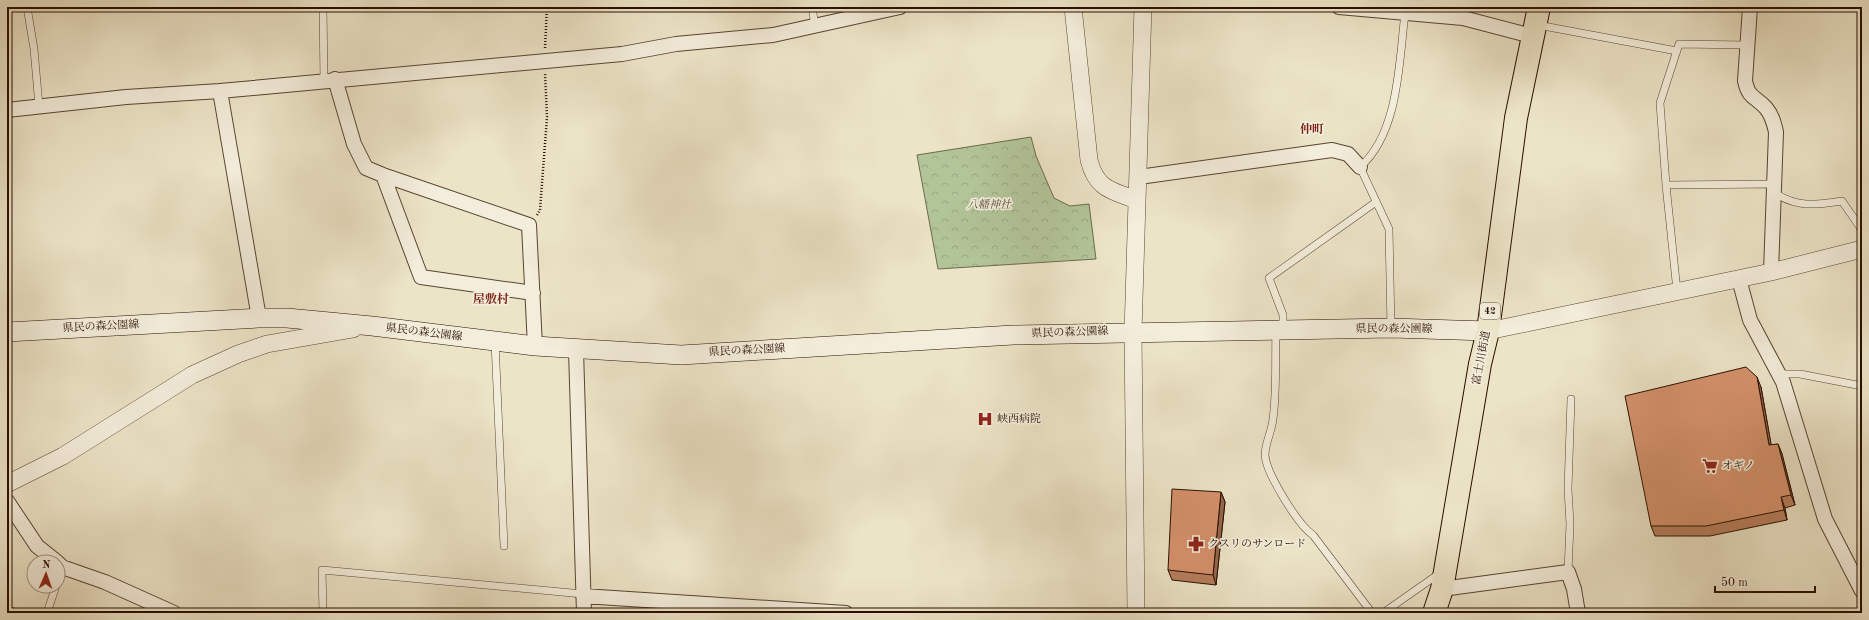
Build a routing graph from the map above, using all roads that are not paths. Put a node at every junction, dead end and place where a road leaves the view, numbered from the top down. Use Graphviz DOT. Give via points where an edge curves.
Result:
graph roads {
  1 [pos="27,7"];
  2 [pos="323,7"];
  3 [pos="812,7"];
  4 [pos="900,7"];
  5 [pos="1073,7"];
  6 [pos="1143,7"];
  7 [pos="1339,7"];
  8 [pos="1750,7"];
  9 [pos="1404,13"];
  10 [pos="1535,22"];
  11 [pos="815,26"];
  12 [pos="1747,45"];
  13 [pos="1677,51"];
  14 [pos="329,80"];
  15 [pos="220,91"];
  16 [pos="39,106"];
  17 [pos="7,110"];
  18 [pos="1360,167"];
  19 [pos="383,175"];
  20 [pos="1139,177"];
  21 [pos="1666,185"];
  22 [pos="1773,188"];
  23 [pos="1137,200"];
  24 [pos="1376,202"];
  25 [pos="1862,230"];
  26 [pos="1862,249"];
  27 [pos="1771,272"];
  28 [pos="1739,279"];
  29 [pos="1677,291"];
  30 [pos="532,293"];
  31 [pos="259,318"];
  32 [pos="372,326"];
  33 [pos="1391,328"];
  34 [pos="1279,330"];
  35 [pos="1488,330"];
  36 [pos="7,332"];
  37 [pos="1132,332"];
  38 [pos="496,342"];
  39 [pos="535,346"];
  40 [pos="576,350"];
  41 [pos="1779,374"];
  42 [pos="1862,386"];
  43 [pos="1571,399"];
  44 [pos="7,484"];
  45 [pos="7,500"];
  46 [pos="504,546"];
  47 [pos="45,554"];
  48 [pos="66,570"];
  49 [pos="1568,572"];
  50 [pos="1444,579"];
  51 [pos="1862,591"];
  52 [pos="53,594"];
  53 [pos="583,595"];
  54 [pos="7,609"];
  55 [pos="799,611"];
  56 [pos="17,613"];
  57 [pos="47,613"];
  58 [pos="174,613"];
  59 [pos="323,613"];
  60 [pos="584,613"];
  61 [pos="846,613"];
  62 [pos="1136,613"];
  63 [pos="1372,613"];
  64 [pos="1383,613"];
  65 [pos="1434,613"];
  66 [pos="1578,613"];
  1 -- 16 [label="lane"];
  2 -- 14 [label="lane"];
  3 -- 11 [label="lane"];
  4 -- 11 [label="street"];
  5 -- 23 [label="street" via="1092,174 1100,184 1111,191"];
  6 -- 20 [label="street"];
  7 -- 9 [label="street"];
  8 -- 12 [label="street"];
  9 -- 10 [label="street"];
  9 -- 18 [label="lane" via="1394,98 1381,138 1369,159"];
  10 -- 13 [label="lane"];
  10 -- 35 [label="main road, 富士川街道 / 42" via="1516,118"];
  11 -- 14 [label="street" via="773,35 676,44 622,54"];
  12 -- 13 [label="lane" via="1679,44"];
  12 -- 22 [label="street" via="1745,81 1748,92 1767,108 1774,120 1776,132"];
  13 -- 21 [label="lane" via="1660,103"];
  14 -- 15 [label="street"];
  14 -- 19 [label="street" via="366,168"];
  15 -- 16 [label="street"];
  15 -- 31 [label="street"];
  16 -- 17 [label="street"];
  18 -- 20 [label="street" via="1348,154 1332,150"];
  18 -- 24 [label="lane"];
  19 -- 30 [label="street" via="421,277"];
  19 -- 30 [label="street" via="529,225"];
  20 -- 23 [label="street"];
  21 -- 22 [label="lane"];
  21 -- 29 [label="lane"];
  22 -- 25 [label="lane" via="1786,201 1800,204 1842,202"];
  22 -- 27 [label="street"];
  23 -- 37 [label="street"];
  24 -- 33 [label="lane" via="1389,229"];
  24 -- 34 [label="lane" via="1269,278 1283,315"];
  26 -- 27 [label="street"];
  27 -- 28 [label="street"];
  28 -- 29 [label="street"];
  28 -- 41 [label="street" via="1750,320"];
  29 -- 35 [label="street"];
  30 -- 39 [label="street"];
  31 -- 32 [label="main road, 県民の森公園線"];
  31 -- 36 [label="main road, 県民の森公園線"];
  32 -- 38 [label="main road, 県民の森公園線"];
  32 -- 44 [label="street" via="268,344 238,354 192,375 63,456"];
  33 -- 34 [label="main road, 県民の森公園線"];
  33 -- 35 [label="main road, 県民の森公園線"];
  34 -- 37 [label="main road, 県民の森公園線"];
  34 -- 63 [label="lane" via="1273,419 1265,456 1274,481 1293,513 1313,535"];
  35 -- 50 [label="main road, 富士川街道 / 42"];
  37 -- 40 [label="main road, 県民の森公園線" via="1013,335 681,355"];
  37 -- 62 [label="street"];
  38 -- 39 [label="main road, 県民の森公園線"];
  38 -- 46 [label="lane"];
  39 -- 40 [label="main road, 県民の森公園線"];
  40 -- 53 [label="street"];
  41 -- 42 [label="lane" via="1800,374"];
  41 -- 51 [label="street" via="1825,518"];
  43 -- 49 [label="lane"];
  45 -- 47 [label="street"];
  48 -- 58 [label="street" via="105,582"];
  49 -- 50 [label="street"];
  49 -- 66 [label="street"];
  50 -- 64 [label="lane"];
  50 -- 65 [label="main road, 富士川街道 / 42"];
  52 -- 57 [label="lane"];
  53 -- 55 [label="street"];
  53 -- 59 [label="lane" via="322,570"];
  53 -- 60 [label="street"];
  54 -- 56 [label="lane"];
  55 -- 61 [label="street"];
}
